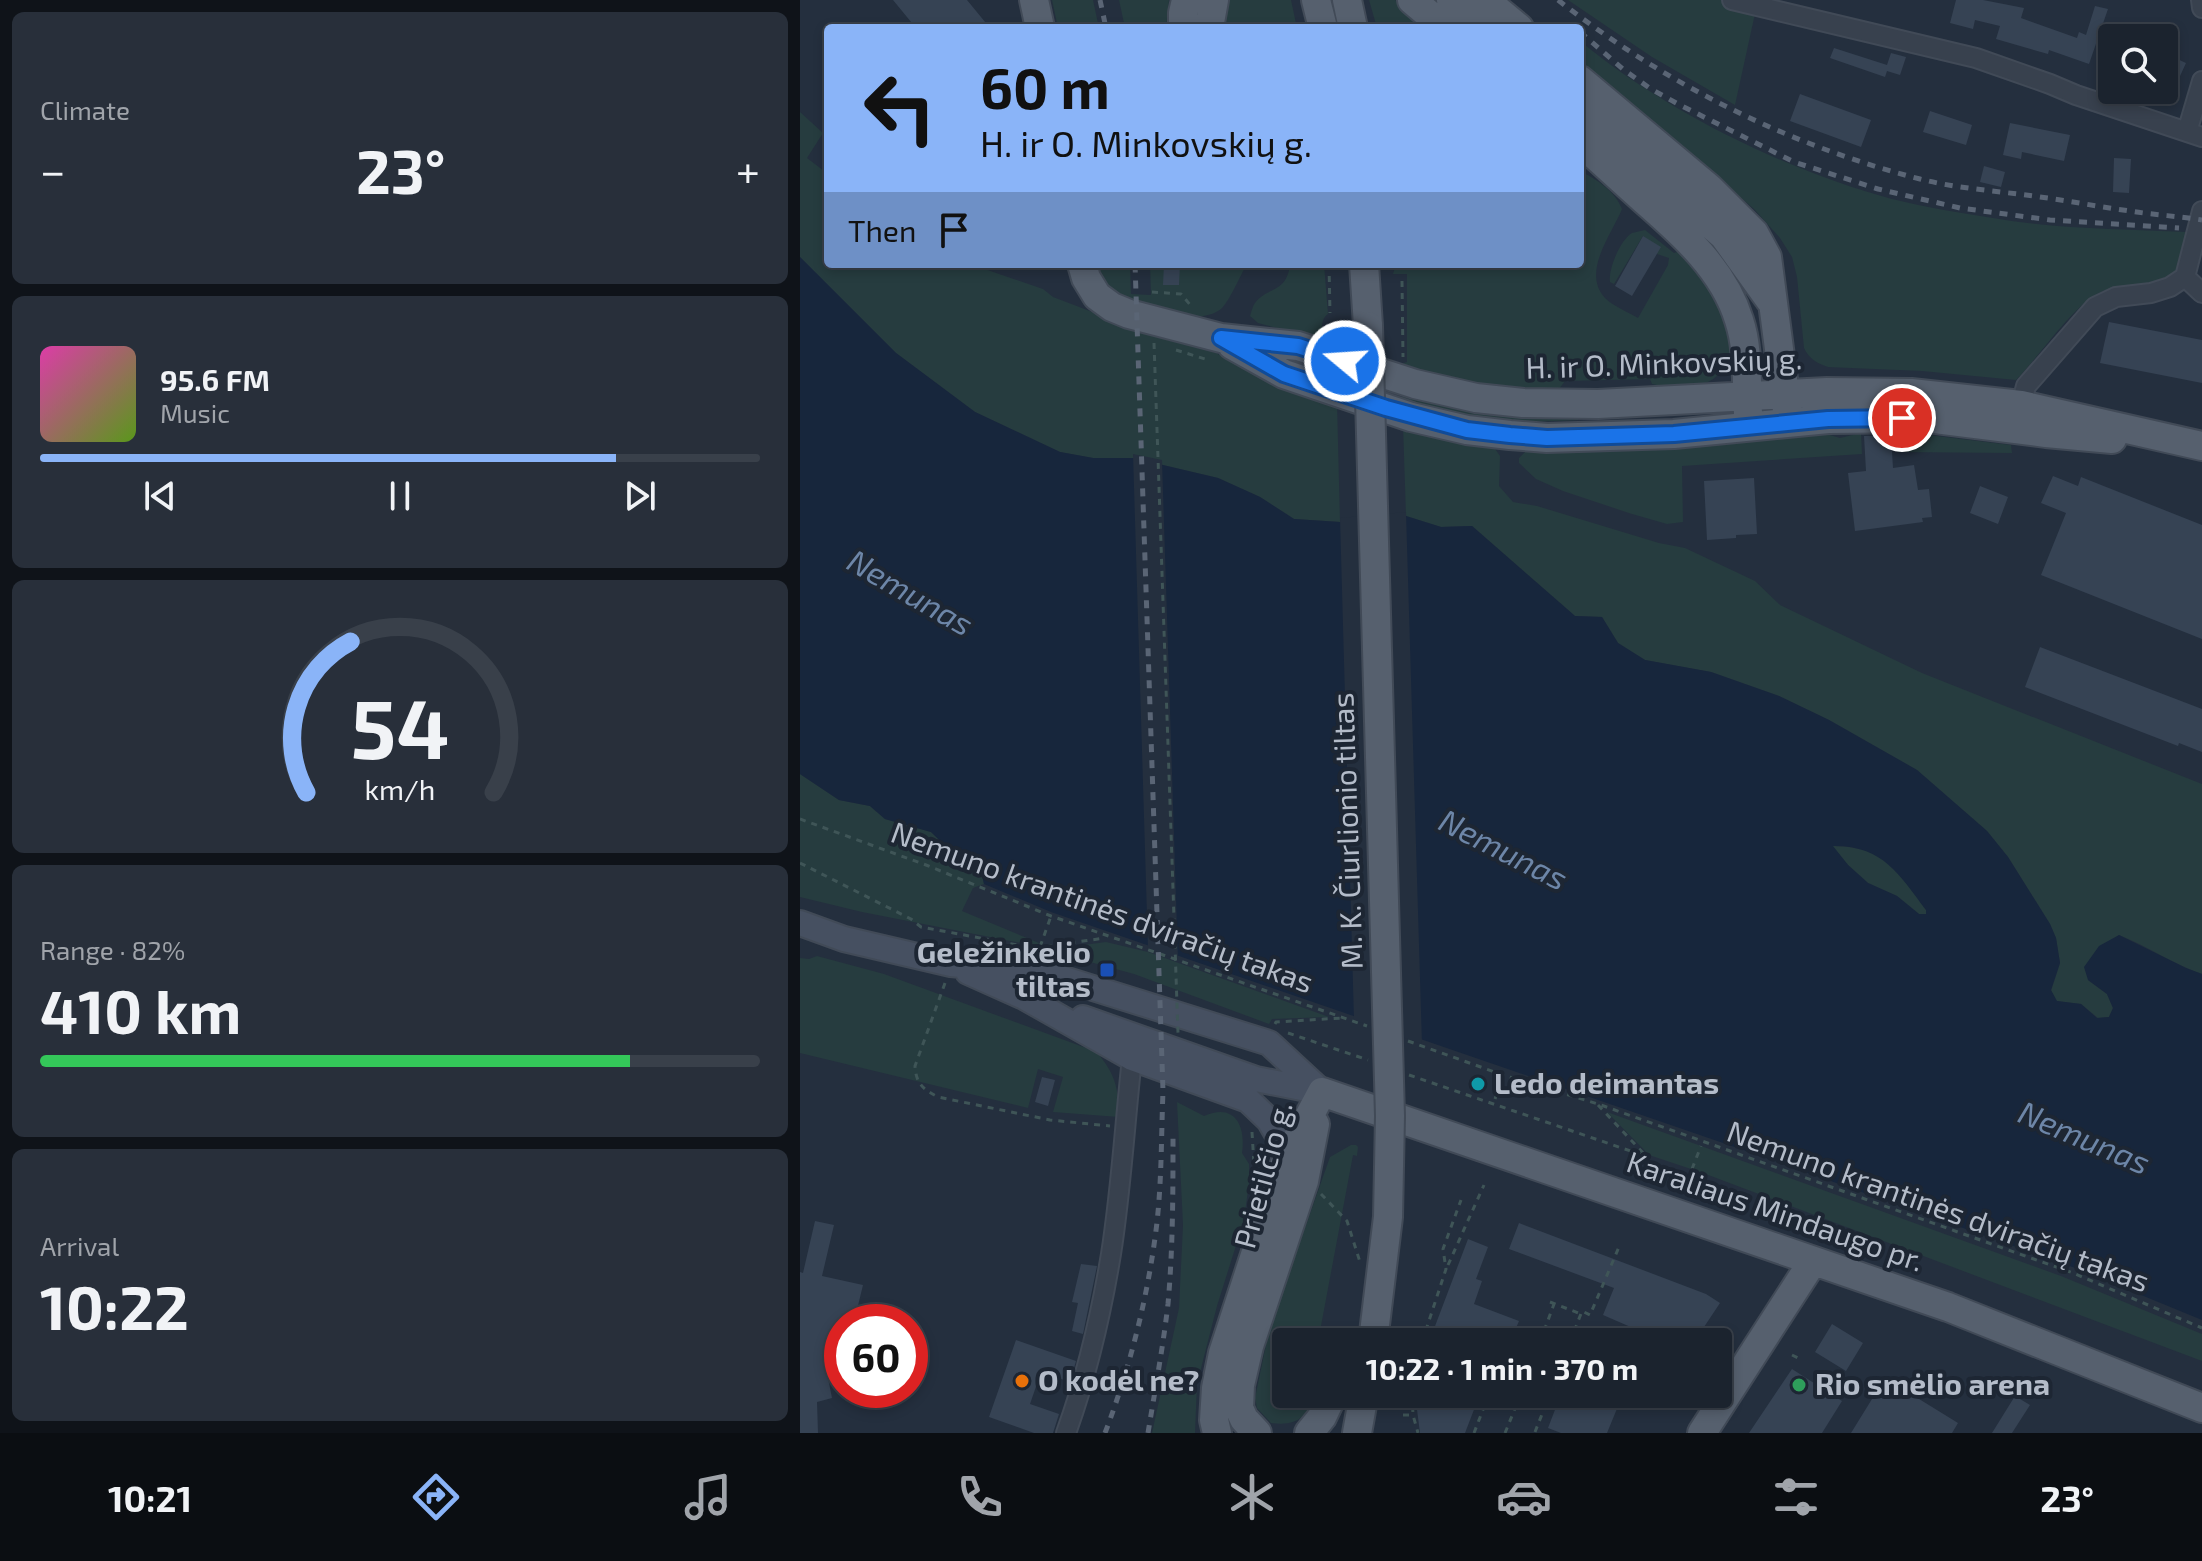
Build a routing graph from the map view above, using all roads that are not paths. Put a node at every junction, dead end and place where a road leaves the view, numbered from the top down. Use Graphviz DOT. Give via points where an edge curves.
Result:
graph roads {
  1 [pos="1034,0"];
  2 [pos="1186,0"];
  3 [pos="1214,0"];
  4 [pos="1316,0"];
  5 [pos="1412,0"];
  6 [pos="1451,0"];
  7 [pos="1485,0"];
  8 [pos="1732,0"];
  9 [pos="2201,0"];
  10 [pos="2202,8"];
  11 [pos="1039,24"];
  12 [pos="1183,24"];
  13 [pos="1210,24"];
  14 [pos="1322,24"];
  15 [pos="1440,24"];
  16 [pos="1479,24"];
  17 [pos="1514,24"];
  18 [pos="2202,81"];
  19 [pos="1584,83"];
  20 [pos="1584,114"];
  21 [pos="2194,134"];
  22 [pos="1584,146"];
  23 [pos="1584,162"];
  24 [pos="1620,178"];
  25 [pos="2202,211"];
  26 [pos="1084,268"];
  27 [pos="1365,277"];
  28 [pos="2185,277"];
  29 [pos="2202,293"];
  30 [pos="1773,304"];
  31 [pos="1213,348"];
  32 [pos="1787,394"];
  33 [pos="1747,396"];
  34 [pos="2021,405"];
  35 [pos="1788,423"];
  36 [pos="1750,426"];
  37 [pos="2202,447"];
  38 [pos="800,923"];
  39 [pos="951,964"];
  40 [pos="1024,997"];
  41 [pos="1132,1058"];
  42 [pos="1322,1092"];
  43 [pos="1286,1160"];
  44 [pos="1813,1261"];
  45 [pos="1373,1328"];
  46 [pos="1326,1408"];
  47 [pos="1361,1408"];
  48 [pos="2202,1408"];
  49 [pos="1066,1433"];
  50 [pos="1217,1433"];
  51 [pos="1257,1433"];
  52 [pos="1309,1433"];
  53 [pos="1357,1433"];
  54 [pos="1702,1433"];
  1 -- 11 [label="main road"];
  2 -- 12 [label="main road"];
  3 -- 13 [label="main road"];
  4 -- 14 [label="main road"];
  5 -- 15 [label="main road"];
  6 -- 16 [label="main road"];
  7 -- 17 [label="main road"];
  8 -- 21 [label="street" via="1976,58"];
  9 -- 10 [label="street"];
  18 -- 21 [label="street"];
  19 -- 30 [label="main road" via="1709,188 1754,233 1767,257"];
  20 -- 30 [label="main road" via="1724,236"];
  22 -- 24 [label="main road"];
  23 -- 24 [label="main road"];
  24 -- 33 [label="main road" via="1696,249 1726,290 1745,342"];
  25 -- 28 [label="street"];
  26 -- 31 [label="main road" via="1091,288 1112,307"];
  27 -- 45 [label="main road, M. K. Čiurlionio tiltas, bridge" via="1390,1116 1388,1217"];
  28 -- 29 [label="street"];
  28 -- 34 [label="street" via="2170,287 2116,297 2095,307 2026,386"];
  30 -- 32 [label="main road"];
  31 -- 33 [label="main road, H. ir O. Minkovskių g." via="1298,346 1415,384 1523,403"];
  31 -- 36 [label="main road, H. ir O. Minkovskių g." via="1411,417 1467,430 1547,438"];
  32 -- 33 [label="main road, H. ir O. Minkovskių g."];
  32 -- 34 [label="main road, H. ir O. Minkovskių g." via="1911,393"];
  32 -- 35 [label="main road"];
  33 -- 36 [label="main road"];
  34 -- 37 [label="main road, H. ir O. Minkovskių g."];
  35 -- 36 [label="main road, H. ir O. Minkovskių g."];
  35 -- 37 [label="main road, H. ir O. Minkovskių g." via="1927,418"];
  38 -- 39 [label="main road"];
  39 -- 40 [label="main road"];
  39 -- 42 [label="main road" via="1045,973 1269,1043"];
  40 -- 41 [label="main road"];
  40 -- 42 [label="main road" via="1256,1079"];
  41 -- 43 [label="main road" via="1248,1100 1269,1120"];
  41 -- 49 [label="street" via="1111,1252 1089,1360"];
  42 -- 43 [label="main road, Prietilčio g."];
  42 -- 44 [label="main road, Karaliaus Mindaugo pr."];
  42 -- 51 [label="main road, Prietilčio g." via="1304,1181 1240,1385 1239,1408"];
  43 -- 50 [label="main road, Prietilčio g." via="1223,1353 1216,1388"];
  44 -- 48 [label="main road, Karaliaus Mindaugo pr." via="1948,1307"];
  44 -- 54 [label="main road"];
  46 -- 52 [label="main road"];
  47 -- 53 [label="main road"];
}
